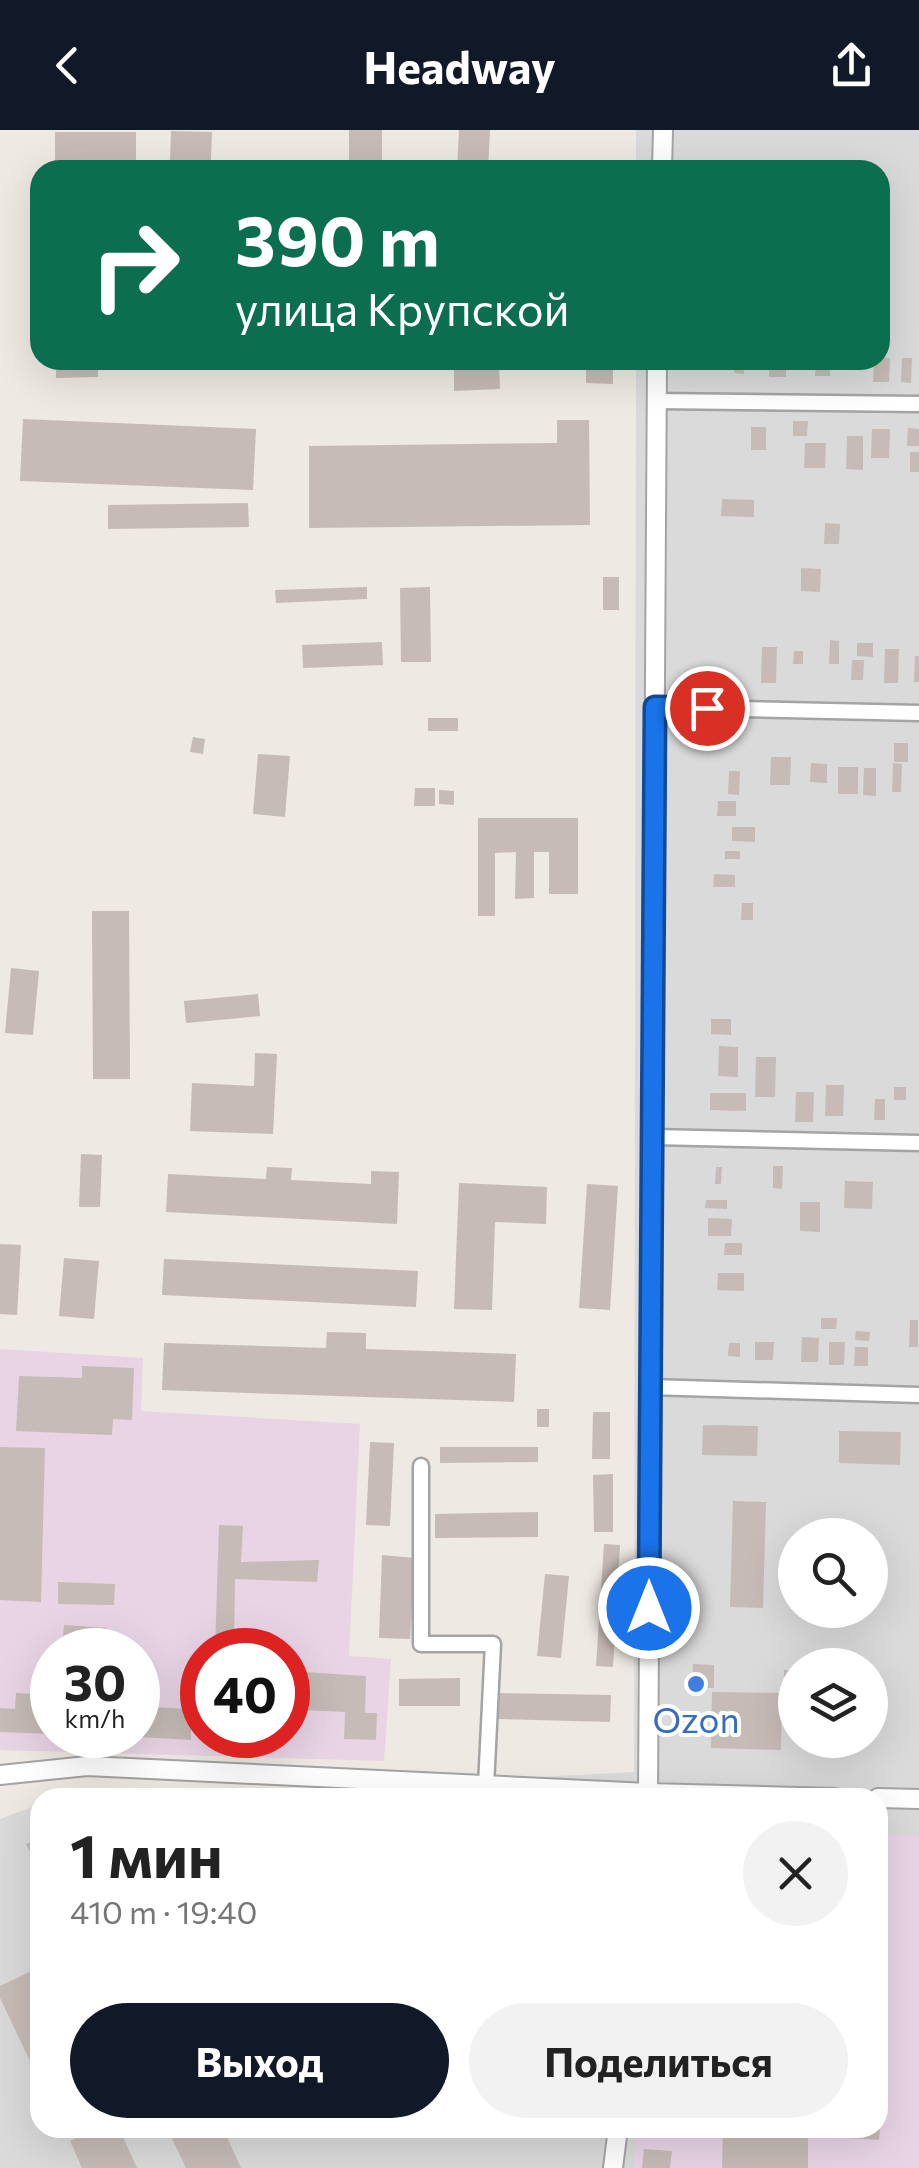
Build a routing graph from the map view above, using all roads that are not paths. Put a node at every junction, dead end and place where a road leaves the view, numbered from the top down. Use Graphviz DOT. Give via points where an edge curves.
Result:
graph roads {
  1 [pos="663,130"];
  2 [pos="662,160"];
  3 [pos="657,370"];
  4 [pos="656,401"];
  5 [pos="919,404"];
  6 [pos="655,707"];
  7 [pos="919,713"];
  8 [pos="653,1137"];
  9 [pos="919,1143"];
  10 [pos="650,1386"];
  11 [pos="919,1394"];
  12 [pos="421,1466"];
  13 [pos="0,1774"];
  14 [pos="486,1786"];
  15 [pos="518,1788"];
  16 [pos="648,1788"];
  17 [pos="888,1798"];
  18 [pos="919,1799"];
  19 [pos="617,2138"];
  20 [pos="613,2168"];
  1 -- 2 [label="street"];
  3 -- 4 [label="street"];
  4 -- 5 [label="street"];
  4 -- 6 [label="street"];
  6 -- 7 [label="street"];
  6 -- 8 [label="street"];
  8 -- 9 [label="street"];
  8 -- 10 [label="street"];
  10 -- 11 [label="street"];
  10 -- 16 [label="street"];
  12 -- 14 [label="street" via="421,1644 493,1644"];
  13 -- 14 [label="street" via="87,1766"];
  14 -- 15 [label="street"];
  17 -- 18 [label="street"];
  19 -- 20 [label="street"];
}
